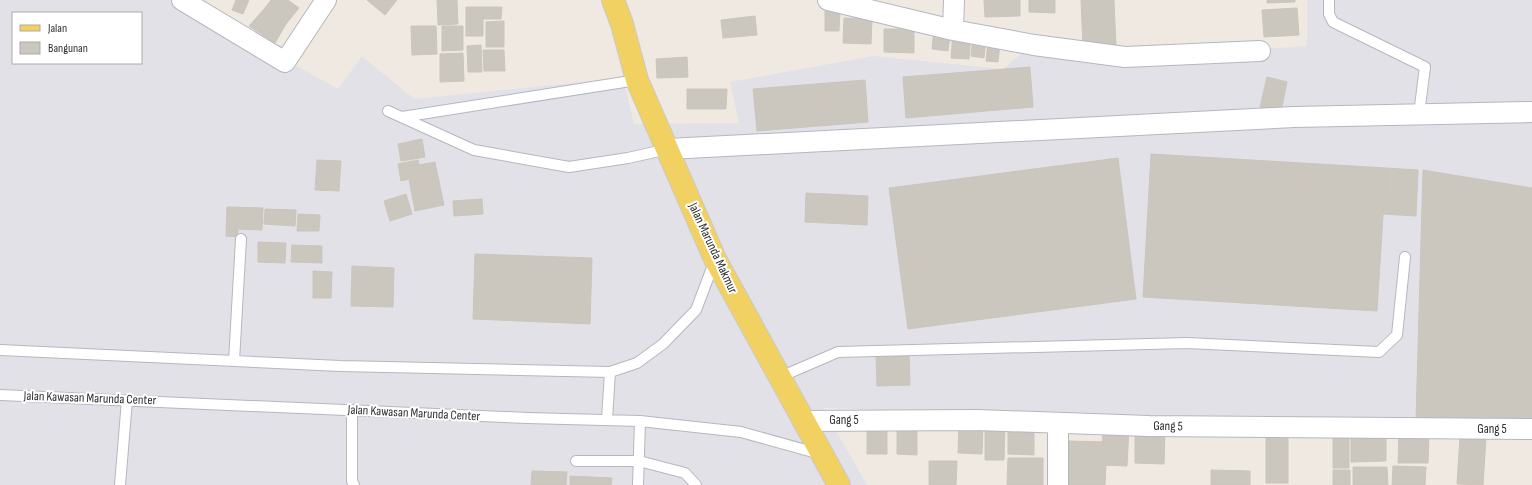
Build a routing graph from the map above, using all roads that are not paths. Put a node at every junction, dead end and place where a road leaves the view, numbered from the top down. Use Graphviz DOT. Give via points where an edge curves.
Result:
graph roads {
  1 [pos="182,0"];
  2 [pos="326,0"];
  3 [pos="613,0"];
  4 [pos="828,0"];
  5 [pos="954,0"];
  6 [pos="1329,0"];
  7 [pos="953,30"];
  8 [pos="1260,51"];
  9 [pos="637,80"];
  10 [pos="388,112"];
  11 [pos="1532,112"];
  12 [pos="1419,114"];
  13 [pos="401,117"];
  14 [pos="668,149"];
  15 [pos="241,239"];
  16 [pos="1405,257"];
  17 [pos="715,259"];
  18 [pos="0,350"];
  19 [pos="234,361"];
  20 [pos="610,372"];
  21 [pos="780,377"];
  22 [pos="0,395"];
  23 [pos="127,400"];
  24 [pos="352,410"];
  25 [pos="607,419"];
  26 [pos="640,421"];
  27 [pos="804,421"];
  28 [pos="1058,423"];
  29 [pos="1532,429"];
  30 [pos="824,455"];
  31 [pos="639,461"];
  32 [pos="576,462"];
  33 [pos="685,473"];
  34 [pos="120,485"];
  35 [pos="354,485"];
  36 [pos="638,485"];
  37 [pos="683,485"];
  38 [pos="696,485"];
  39 [pos="839,485"];
  40 [pos="1058,485"];
  1 -- 2 [label="street" via="284,62"];
  3 -- 9 [label="main road, Jalan Marunda Makmur"];
  4 -- 7 [label="street"];
  5 -- 7 [label="street"];
  6 -- 12 [label="lane" via="1328,14 1333,22 1425,67"];
  7 -- 8 [label="street" via="1034,45 1125,57"];
  9 -- 13 [label="lane"];
  9 -- 14 [label="main road, Jalan Marunda Makmur"];
  10 -- 13 [label="lane"];
  11 -- 12 [label="street"];
  12 -- 14 [label="street" via="1294,117"];
  13 -- 14 [label="lane" via="474,150 569,167"];
  14 -- 17 [label="main road, Jalan Marunda Makmur"];
  15 -- 19 [label="lane"];
  16 -- 21 [label="lane" via="1397,335 1379,352 1187,343 838,352"];
  17 -- 20 [label="lane" via="696,310 663,344 637,363"];
  17 -- 21 [label="main road, Jalan Marunda Makmur"];
  18 -- 19 [label="lane"];
  19 -- 20 [label="lane"];
  20 -- 25 [label="lane"];
  21 -- 27 [label="main road, Jalan Marunda Makmur"];
  22 -- 23 [label="lane, Jalan Kawasan Marunda Center"];
  23 -- 24 [label="lane, Jalan Kawasan Marunda Center"];
  23 -- 34 [label="lane"];
  24 -- 25 [label="lane, Jalan Kawasan Marunda Center"];
  24 -- 35 [label="lane"];
  25 -- 26 [label="lane, Jalan Kawasan Marunda Center"];
  26 -- 30 [label="lane, Jalan Kawasan Marunda Center" via="741,432"];
  26 -- 31 [label="lane"];
  27 -- 28 [label="street, Gang 5" via="977,420"];
  27 -- 30 [label="main road, Jalan Marunda Makmur"];
  28 -- 29 [label="street, Gang 5"];
  28 -- 40 [label="street"];
  30 -- 39 [label="main road, Jalan Marunda Makmur"];
  31 -- 32 [label="lane"];
  31 -- 33 [label="lane"];
  31 -- 36 [label="lane"];
  33 -- 37 [label="lane"];
  33 -- 38 [label="lane"];
}
